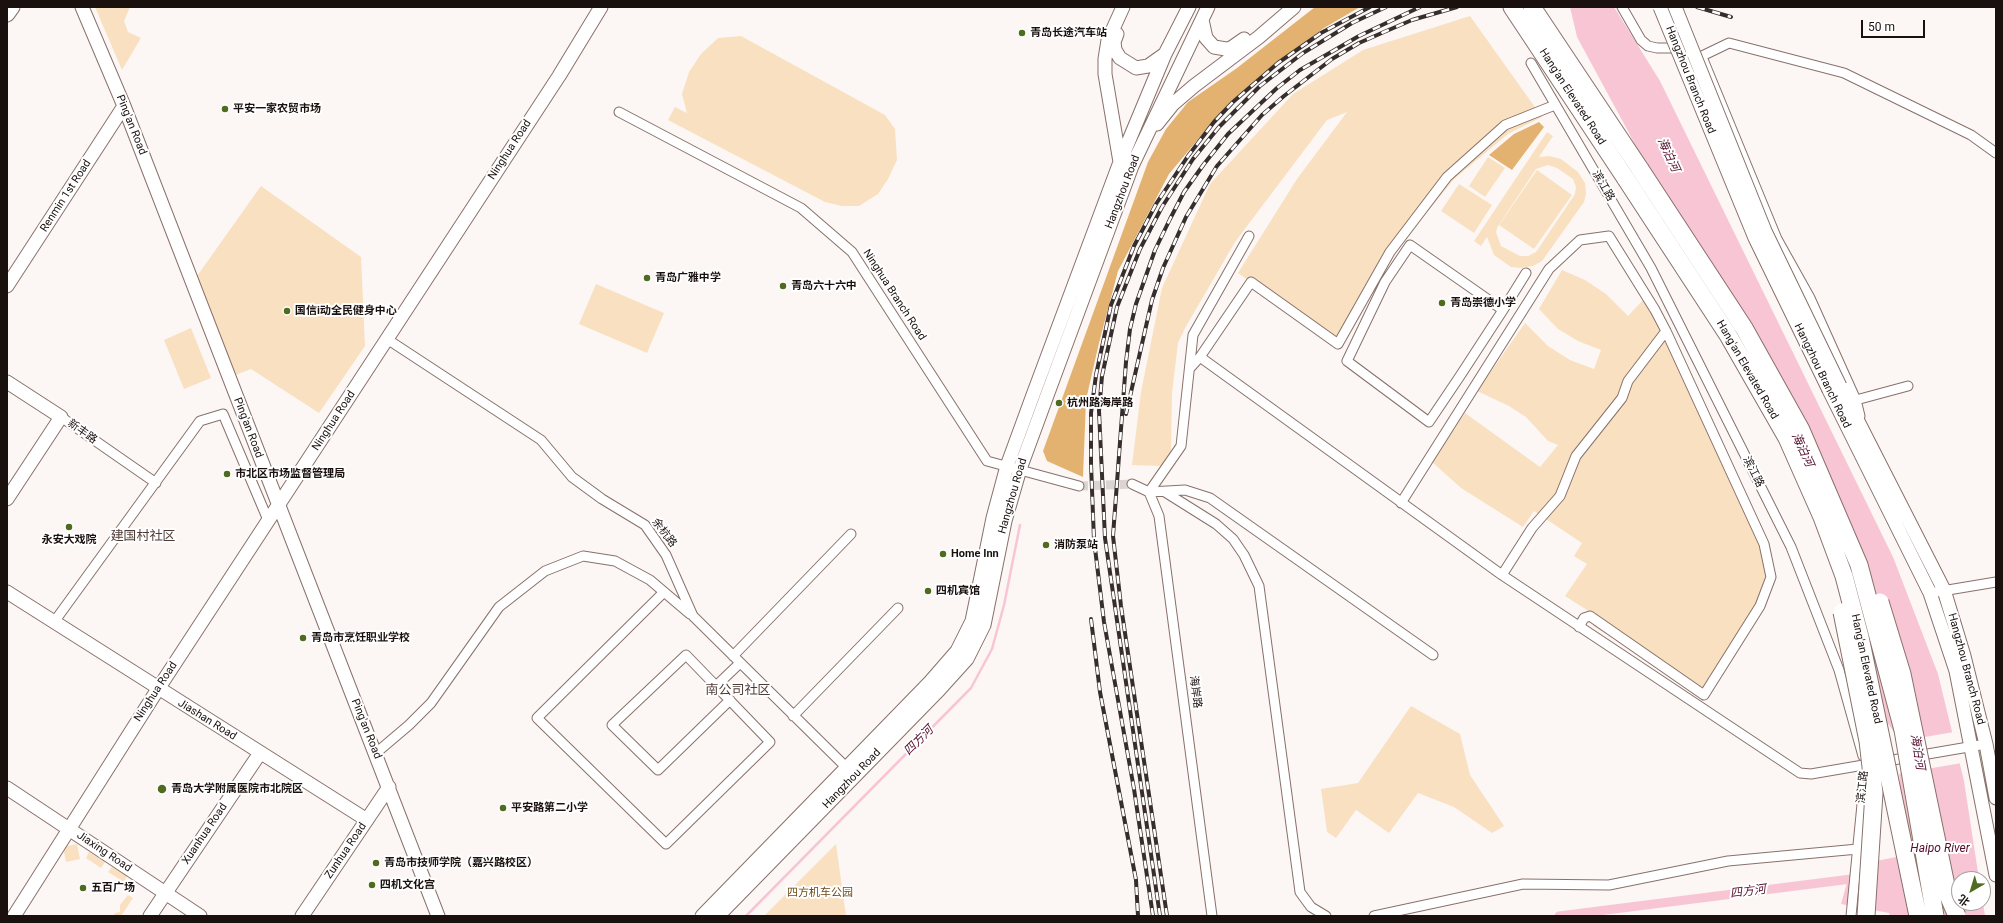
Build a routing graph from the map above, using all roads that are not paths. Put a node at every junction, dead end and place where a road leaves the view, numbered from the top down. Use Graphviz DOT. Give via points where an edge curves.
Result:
graph roads {
  1 [pos="12,7"];
  2 [pos="82,7"];
  3 [pos="601,7"];
  4 [pos="1123,7"];
  5 [pos="1130,7"];
  6 [pos="1189,7"];
  7 [pos="1282,7"];
  8 [pos="1294,7"];
  9 [pos="1512,7"];
  10 [pos="1532,7"];
  11 [pos="1622,7"];
  12 [pos="1660,7"];
  13 [pos="1675,7"];
  14 [pos="1206,12"];
  15 [pos="7,14"];
  16 [pos="1165,54"];
  17 [pos="1702,56"];
  18 [pos="1531,63"];
  19 [pos="1555,105"];
  20 [pos="124,106"];
  21 [pos="620,112"];
  22 [pos="1145,138"];
  23 [pos="1996,153"];
  24 [pos="1120,162"];
  25 [pos="1626,179"];
  26 [pos="1249,236"];
  27 [pos="1526,273"];
  28 [pos="7,286"];
  29 [pos="1503,310"];
  30 [pos="1732,310"];
  31 [pos="1666,331"];
  32 [pos="387,339"];
  33 [pos="1200,357"];
  34 [pos="1190,368"];
  35 [pos="1460,376"];
  36 [pos="7,382"];
  37 [pos="1475,385"];
  38 [pos="1908,386"];
  39 [pos="1834,388"];
  40 [pos="1856,400"];
  41 [pos="61,417"];
  42 [pos="1864,433"];
  43 [pos="1013,468"];
  44 [pos="156,483"];
  45 [pos="1132,484"];
  46 [pos="1079,486"];
  47 [pos="1149,492"];
  48 [pos="1165,492"];
  49 [pos="7,499"];
  50 [pos="1401,503"];
  51 [pos="278,505"];
  52 [pos="268,520"];
  53 [pos="851,534"];
  54 [pos="1502,576"];
  55 [pos="1996,582"];
  56 [pos="1944,590"];
  57 [pos="7,592"];
  58 [pos="664,592"];
  59 [pos="1930,593"];
  60 [pos="898,608"];
  61 [pos="692,616"];
  62 [pos="54,622"];
  63 [pos="1579,627"];
  64 [pos="1433,655"];
  65 [pos="733,656"];
  66 [pos="740,663"];
  67 [pos="716,686"];
  68 [pos="158,689"];
  69 [pos="730,700"];
  70 [pos="793,716"];
  71 [pos="1986,744"];
  72 [pos="1966,748"];
  73 [pos="260,753"];
  74 [pos="376,753"];
  75 [pos="1870,763"];
  76 [pos="851,771"];
  77 [pos="389,787"];
  78 [pos="7,788"];
  79 [pos="1996,798"];
  80 [pos="367,820"];
  81 [pos="70,829"];
  82 [pos="1858,849"];
  83 [pos="1996,875"];
  84 [pos="165,892"];
  85 [pos="14,916"];
  86 [pos="150,916"];
  87 [pos="200,916"];
  88 [pos="302,916"];
  89 [pos="438,916"];
  90 [pos="702,916"];
  91 [pos="718,916"];
  92 [pos="1212,916"];
  93 [pos="1326,916"];
  94 [pos="1374,916"];
  95 [pos="1851,916"];
  96 [pos="1866,916"];
  97 [pos="1918,916"];
  98 [pos="1935,916"];
  99 [pos="1957,916"];
  1 -- 15 [label="main road"];
  2 -- 20 [label="main road, Ping'an Road"];
  3 -- 32 [label="main road, Ninghua Road"];
  4 -- 24 [label="main road" via="1108,40 1104,59"];
  5 -- 16 [label="main road" via="1114,42 1120,58 1136,68 1148,66"];
  6 -- 16 [label="main road, Hangzhou Road"];
  7 -- 14 [label="main road" via="1240,43 1226,49 1219,49 1209,43 1204,34"];
  8 -- 22 [label="main road" via="1173,104"];
  9 -- 25 [label="highway, Hang'an Elevated Road"];
  10 -- 30 [label="highway, Hang'an Elevated Road, bridge"];
  11 -- 17 [label="street" via="1641,40 1648,46 1695,48"];
  12 -- 39 [label="main road, Hangzhou Branch Road, bridge" via="1755,238"];
  13 -- 39 [label="main road, Hangzhou Branch Road, bridge" via="1764,231"];
  14 -- 22 [label="main road, Hangzhou Road"];
  16 -- 24 [label="main road, Hangzhou Road"];
  17 -- 23 [label="street" via="1729,43 1844,73 1971,135"];
  17 -- 40 [label="street" via="1776,239 1810,298"];
  18 -- 19 [label="street, 滨江路"];
  19 -- 33 [label="street" via="1505,125 1447,177 1390,252 1338,344 1251,282"];
  19 -- 75 [label="street, 滨江路" via="1651,268 1791,547 1839,670"];
  20 -- 28 [label="main road, Renmin 1st Road"];
  20 -- 51 [label="main road, Ping'an Road"];
  21 -- 43 [label="street, Ninghua Branch Road" via="800,208 852,252 981,453 987,461"];
  22 -- 43 [label="main road, Hangzhou Road"];
  24 -- 43 [label="main road, Hangzhou Road"];
  25 -- 96 [label="highway, bridge" via="1695,305 1755,400 1778,442 1818,527 1832,567 1868,741 1874,793"];
  25 -- 97 [label="highway, Hang'an Elevated Road, bridge" via="1728,335 1787,438 1822,517 1844,576 1860,637"];
  26 -- 34 [label="street" via="1193,335"];
  27 -- 29 [label="street"];
  29 -- 35 [label="street"];
  29 -- 35 [label="street" via="1410,246 1385,282 1347,361 1429,422"];
  30 -- 98 [label="highway, Hang'an Elevated Road, bridge" via="1801,430 1859,565 1903,730"];
  30 -- 99 [label="highway, bridge" via="1777,374 1802,416 1844,504 1866,561 1902,674 1916,733 1939,859 1948,895"];
  31 -- 37 [label="street" via="1609,236 1580,240 1548,269"];
  31 -- 54 [label="street" via="1628,381 1622,398 1576,456 1560,496 1532,528"];
  31 -- 63 [label="street" via="1764,544 1770,577 1760,606 1704,695 1590,616 1584,618"];
  32 -- 51 [label="main road, Ninghua Road"];
  32 -- 61 [label="street, 余杭路" via="541,440 572,477 645,525 666,555"];
  33 -- 34 [label="street"];
  33 -- 50 [label="street"];
  34 -- 47 [label="street" via="1182,446"];
  35 -- 37 [label="street"];
  36 -- 41 [label="main road, 新丰路"];
  37 -- 50 [label="street"];
  38 -- 40 [label="street"];
  39 -- 42 [label="main road, Hangzhou Branch Road"];
  39 -- 59 [label="main road, Hangzhou Branch Road"];
  40 -- 42 [label="street"];
  41 -- 44 [label="street, 新丰路"];
  41 -- 49 [label="main road"];
  42 -- 56 [label="main road, Hangzhou Branch Road"];
  43 -- 46 [label="street"];
  43 -- 76 [label="main road, Hangzhou Road" via="986,617 967,659 947,682"];
  44 -- 52 [label="street" via="200,421 223,414"];
  44 -- 62 [label="street"];
  45 -- 47 [label="street"];
  47 -- 48 [label="street"];
  47 -- 92 [label="street, 海岸路" via="1160,516"];
  48 -- 64 [label="street" via="1185,490 1210,498"];
  48 -- 93 [label="street" via="1216,524 1233,539 1259,586 1300,892 1311,907"];
  50 -- 54 [label="street"];
  51 -- 52 [label="main road, Ninghua Road"];
  51 -- 74 [label="main road, Ping'an Road"];
  52 -- 68 [label="main road, Ninghua Road"];
  53 -- 65 [label="street"];
  54 -- 63 [label="street"];
  55 -- 56 [label="street"];
  56 -- 59 [label="street"];
  56 -- 71 [label="main road, Hangzhou Branch Road"];
  57 -- 62 [label="main road, Jiashan Road"];
  58 -- 61 [label="street"];
  58 -- 69 [label="street" via="538,718 666,844 770,742"];
  58 -- 74 [label="street" via="650,580 615,561 583,556 545,571 499,607 431,703"];
  59 -- 72 [label="main road, Hangzhou Branch Road" via="1956,671"];
  60 -- 70 [label="street"];
  61 -- 65 [label="street, 余杭路"];
  62 -- 68 [label="main road, Jiashan Road"];
  63 -- 75 [label="street" via="1800,773 1812,774"];
  65 -- 66 [label="street, 余杭路"];
  66 -- 67 [label="street"];
  66 -- 70 [label="street, 余杭路"];
  67 -- 69 [label="street"];
  67 -- 69 [label="street" via="686,655 612,725 658,770"];
  68 -- 73 [label="main road, Jiashan Road"];
  68 -- 81 [label="main road, Ninghua Road"];
  70 -- 76 [label="street, 余杭路"];
  71 -- 72 [label="street"];
  71 -- 79 [label="main road, Hangzhou Branch Road"];
  72 -- 75 [label="street, bridge"];
  72 -- 83 [label="main road, Hangzhou Branch Road"];
  73 -- 80 [label="main road, Jiashan Road"];
  73 -- 84 [label="main road, Xuanhua Road"];
  74 -- 77 [label="main road, Ping'an Road"];
  75 -- 82 [label="street, 滨江路"];
  76 -- 90 [label="main road, Hangzhou Road"];
  76 -- 91 [label="main road, Hangzhou Road"];
  77 -- 80 [label="main road, Zunhua Road"];
  77 -- 89 [label="main road, Ping'an Road"];
  78 -- 81 [label="main road, Jiaxing Road"];
  80 -- 88 [label="main road, Zunhua Road"];
  81 -- 84 [label="main road, Jiaxing Road"];
  81 -- 85 [label="main road, Ninghua Road"];
  82 -- 94 [label="street" via="1728,861 1609,885 1523,884"];
  82 -- 95 [label="street, 滨江路"];
  84 -- 86 [label="main road, Xuanhua Road"];
  84 -- 87 [label="main road, Jiaxing Road"];
}
